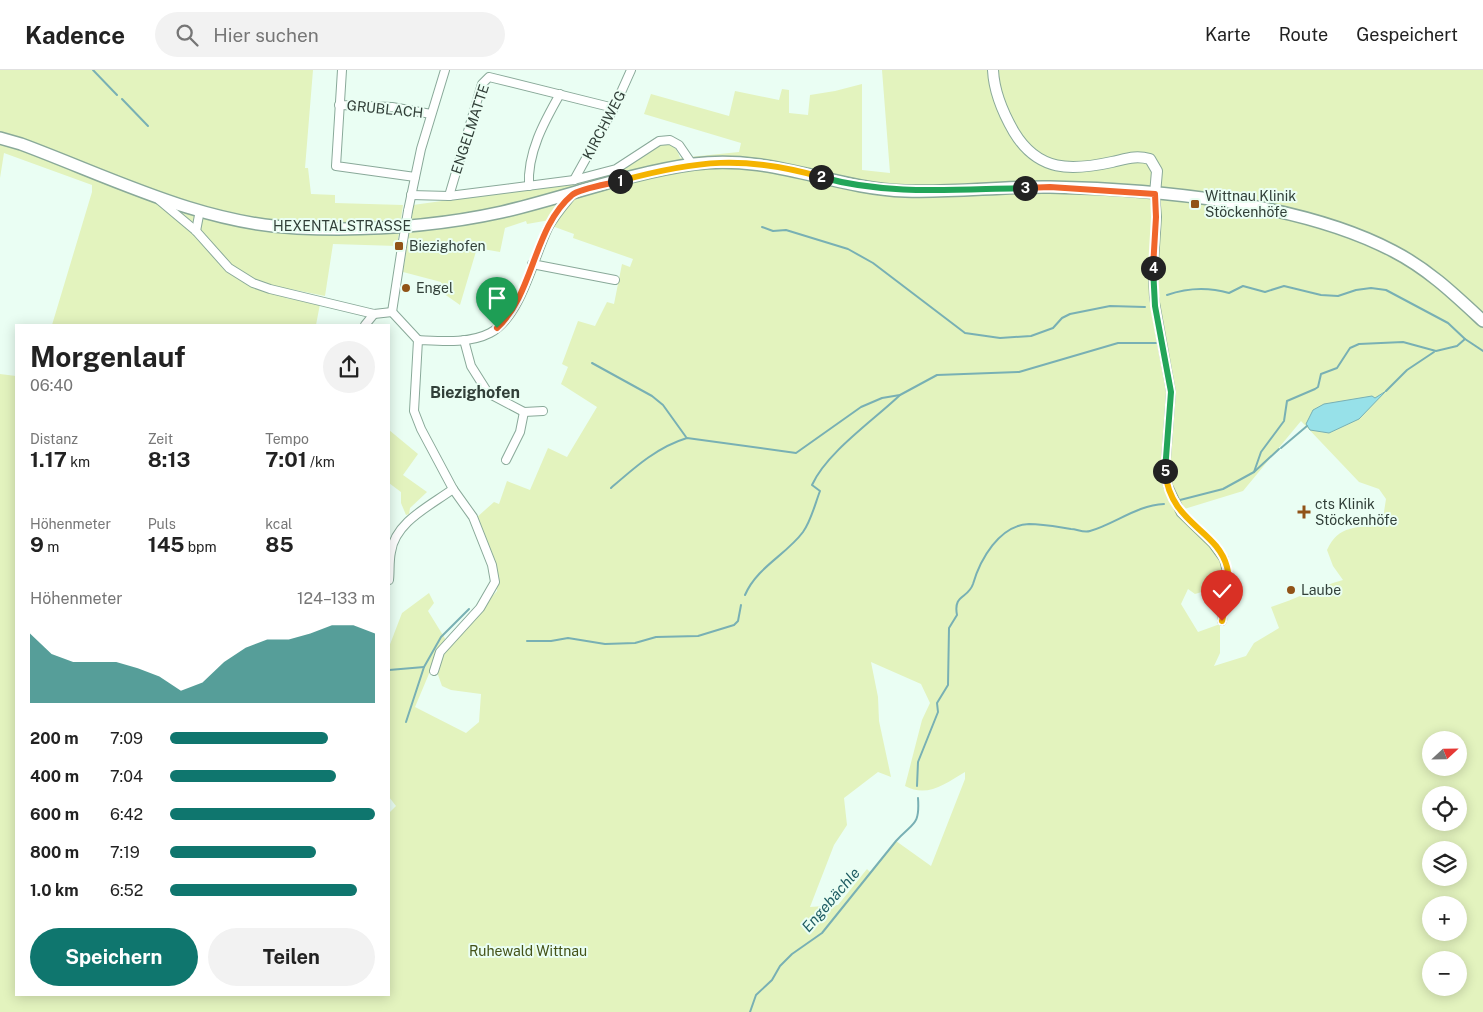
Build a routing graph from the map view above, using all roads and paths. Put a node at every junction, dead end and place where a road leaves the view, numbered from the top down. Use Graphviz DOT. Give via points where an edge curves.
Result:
graph roads {
  1 [pos="342,70"];
  2 [pos="445,70"];
  3 [pos="631,70"];
  4 [pos="993,70"];
  5 [pos="560,94"];
  6 [pos="339,105"];
  7 [pos="614,108"];
  8 [pos="431,114"];
  9 [pos="0,138"];
  10 [pos="692,164"];
  11 [pos="415,177"];
  12 [pos="574,180"];
  13 [pos="529,186"];
  14 [pos="573,194"];
  15 [pos="1155,194"];
  16 [pos="153,195"];
  17 [pos="411,195"];
  18 [pos="449,196"];
  19 [pos="200,210"];
  20 [pos="196,231"];
  21 [pos="532,264"];
  22 [pos="615,280"];
  23 [pos="392,312"];
  24 [pos="374,314"];
  25 [pos="1483,321"];
  26 [pos="366,324"];
  27 [pos="418,340"];
  28 [pos="464,340"];
  29 [pos="543,411"];
  30 [pos="524,412"];
  31 [pos="506,460"];
  32 [pos="453,489"];
  33 [pos="390,552"];
  34 [pos="1222,621"];
  35 [pos="434,671"];
  1 -- 6 [label="street"];
  2 -- 8 [label="street"];
  3 -- 7 [label="street, KIRCHWEG"];
  4 -- 15 [label="street" via="1002,109 1032,154 1051,165 1065,168 1099,165 1130,157 1150,159 1157,171"];
  5 -- 7 [label="street, ENGELMATTE"];
  5 -- 13 [label="street" via="540,134 528,173"];
  5 -- 18 [label="street, ENGELMATTE" via="495,77 484,80"];
  6 -- 8 [label="street, GRUBLACH" via="392,107"];
  6 -- 11 [label="street" via="336,166"];
  7 -- 12 [label="street, KIRCHWEG"];
  8 -- 11 [label="street"];
  9 -- 16 [label="main road, HEXENTALSTRASSE"];
  10 -- 12 [label="street" via="679,145 670,140 659,141 616,169"];
  10 -- 14 [label="main road, HEXENTALSTRASSE"];
  10 -- 15 [label="main road, HEXENTALSTRASSE" via="746,162 856,185 905,191 1050,187"];
  11 -- 17 [label="street"];
  12 -- 13 [label="street"];
  13 -- 18 [label="street"];
  14 -- 19 [label="main road, HEXENTALSTRASSE" via="448,222 376,229 295,228 260,224"];
  14 -- 21 [label="street" via="549,227"];
  15 -- 25 [label="main road, HEXENTALSTRASSE" via="1264,209 1332,225 1359,235 1433,276"];
  15 -- 34 [label="street" via="1154,297 1171,392 1165,472 1181,513 1224,559 1229,581"];
  16 -- 19 [label="main road, HEXENTALSTRASSE"];
  16 -- 20 [label="street, HEXENTALSTRASSE"];
  17 -- 18 [label="street"];
  17 -- 23 [label="street, bridge"];
  19 -- 20 [label="street"];
  20 -- 24 [label="street, HEXENTALSTRASSE" via="229,268 253,283"];
  21 -- 22 [label="street"];
  21 -- 28 [label="street" via="516,305 506,320 489,334"];
  23 -- 24 [label="street, HEXENTALSTRASSE"];
  23 -- 27 [label="street"];
  24 -- 26 [label="street"];
  27 -- 28 [label="street"];
  27 -- 32 [label="street" via="414,412"];
  28 -- 30 [label="street" via="471,366 488,393"];
  29 -- 30 [label="street"];
  30 -- 31 [label="street" via="520,432"];
  32 -- 33 [label="street" via="404,525"];
  32 -- 35 [label="street" via="473,518 492,565 495,582 480,608 440,652"];
}
